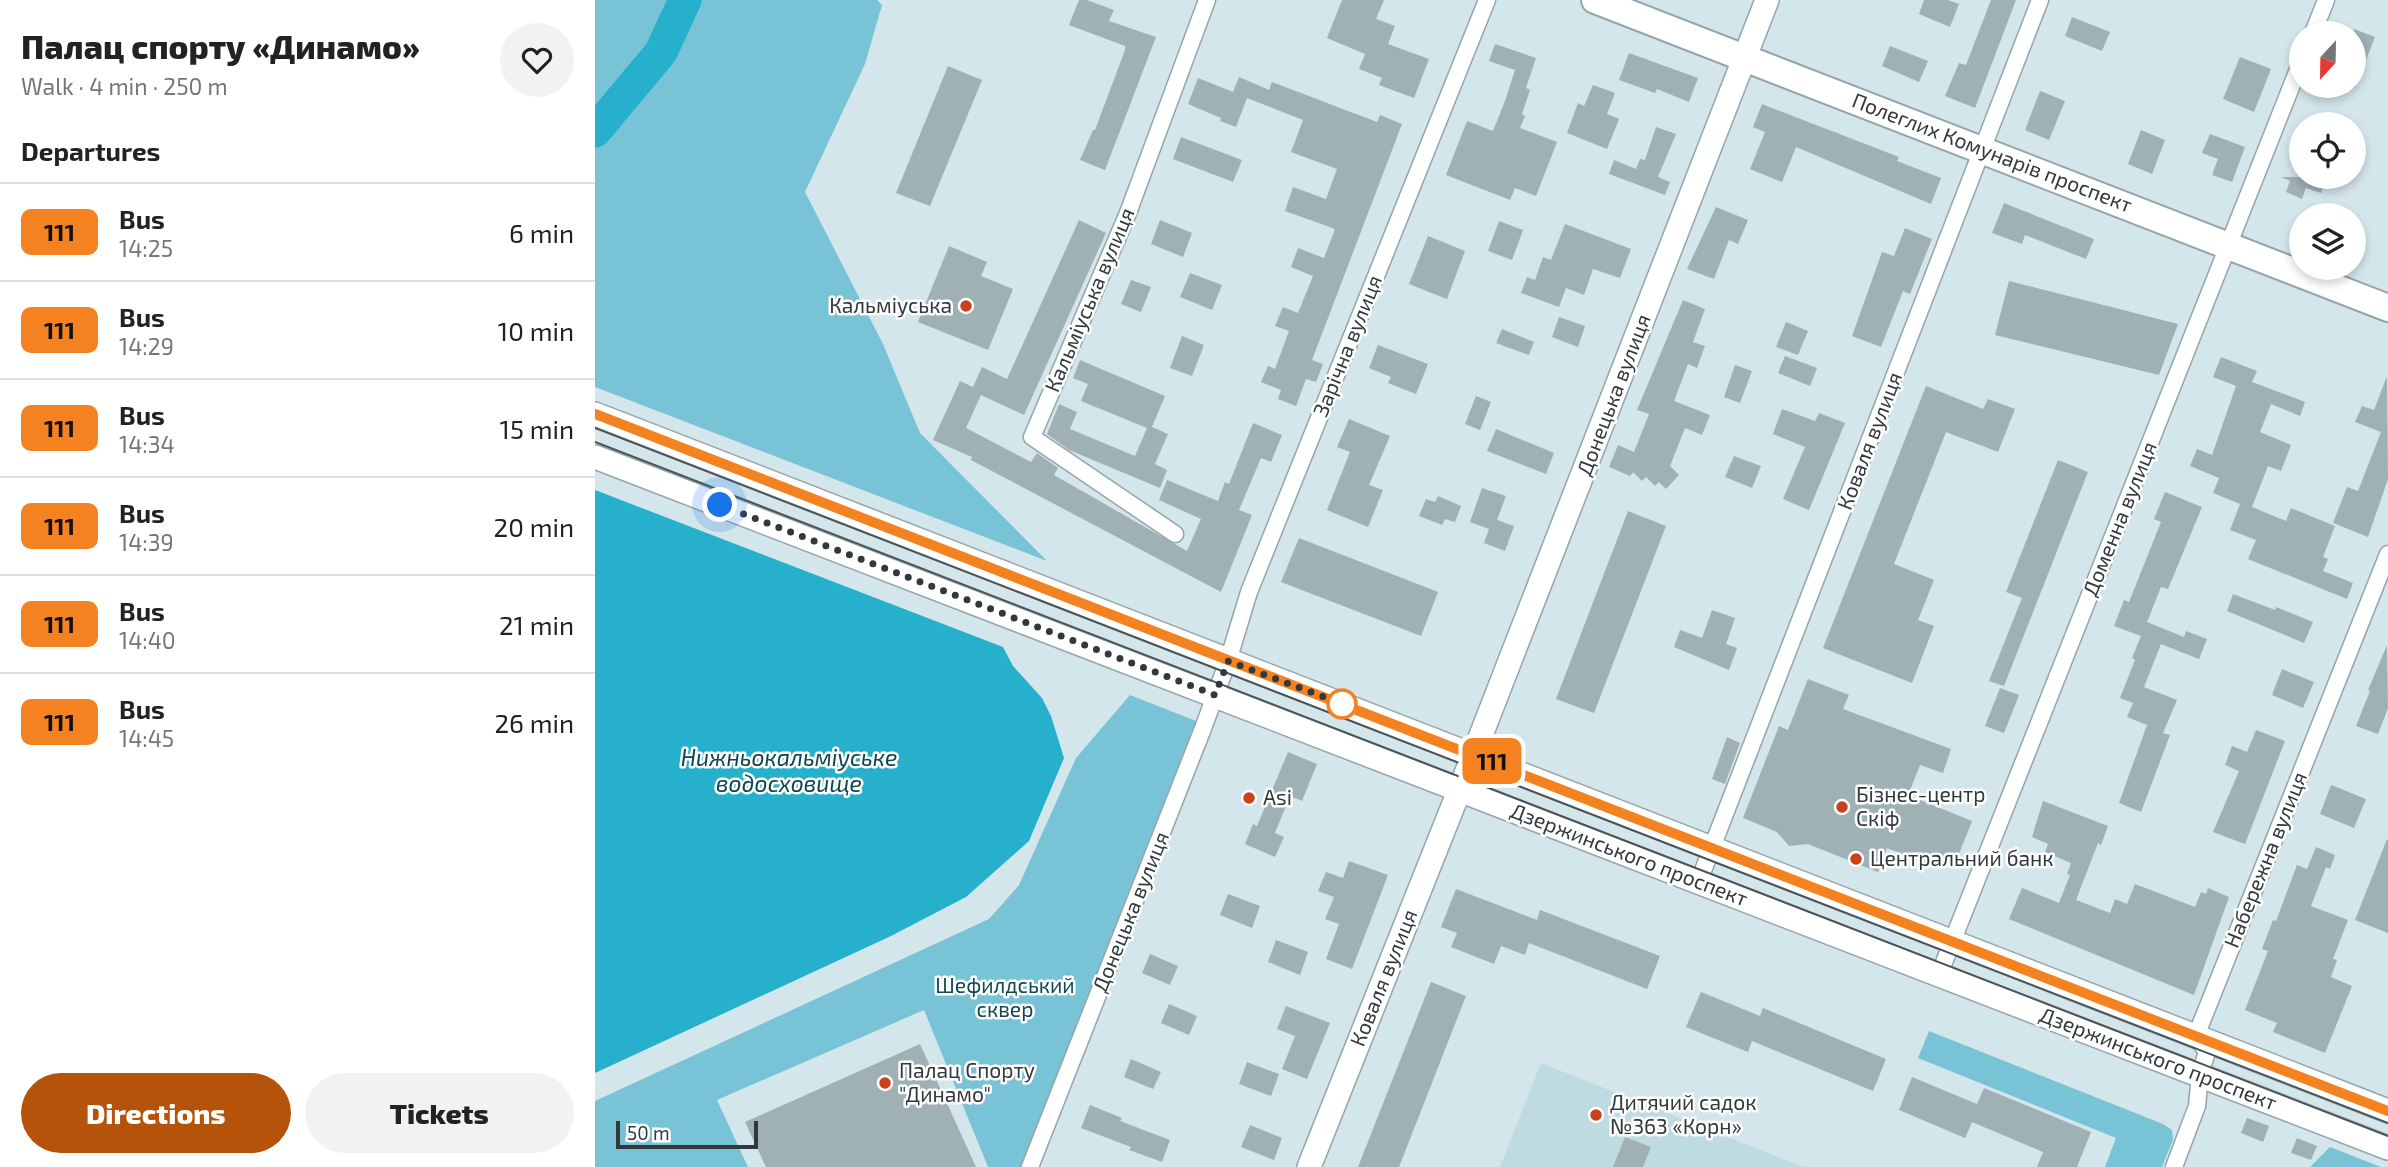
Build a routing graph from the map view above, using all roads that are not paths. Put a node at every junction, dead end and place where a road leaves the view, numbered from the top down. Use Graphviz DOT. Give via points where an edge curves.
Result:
graph roads {
  1 [pos="1207,0"];
  2 [pos="1487,0"];
  3 [pos="1595,0"];
  4 [pos="1767,0"];
  5 [pos="2040,0"];
  6 [pos="2326,0"];
  7 [pos="2318,21"];
  8 [pos="1745,57"];
  9 [pos="2289,92"];
  10 [pos="1982,149"];
  11 [pos="2229,245"];
  12 [pos="2388,308"];
  13 [pos="595,414"];
  14 [pos="595,457"];
  15 [pos="1175,534"];
  16 [pos="2388,554"];
  17 [pos="1228,661"];
  18 [pos="1215,695"];
  19 [pos="1473,754"];
  20 [pos="1459,789"];
  21 [pos="1711,849"];
  22 [pos="1699,881"];
  23 [pos="1952,942"];
  24 [pos="1939,975"];
  25 [pos="2196,1036"];
  26 [pos="2200,1074"];
  27 [pos="2388,1111"];
  28 [pos="2388,1148"];
  29 [pos="1030,1167"];
  30 [pos="1309,1167"];
  31 [pos="2174,1167"];
  1 -- 15 [label="street, Кальміуська вулиця" via="1128,213 1033,437"];
  2 -- 17 [label="street, Зарічна вулиця" via="1249,592"];
  3 -- 8 [label="main road, Полеглих Комунарів проспект"];
  4 -- 8 [label="street, Донецька вулиця"];
  5 -- 10 [label="street, Коваля вулиця"];
  6 -- 7 [label="street"];
  8 -- 10 [label="main road, Полеглих Комунарів проспект"];
  8 -- 19 [label="street, Донецька вулиця"];
  9 -- 11 [label="street, Доменна вулиця"];
  10 -- 11 [label="main road, Полеглих Комунарів проспект"];
  10 -- 21 [label="street, Коваля вулиця"];
  11 -- 12 [label="main road, Полеглих Комунарів проспект"];
  11 -- 23 [label="street, Доменна вулиця"];
  13 -- 17 [label="street, Дзержинського проспект"];
  14 -- 18 [label="street, Дзержинського проспект"];
  16 -- 25 [label="street, Набережна вулиця"];
  17 -- 18 [label="street, Зарічна вулиця"];
  17 -- 19 [label="street, Дзержинського проспект"];
  18 -- 20 [label="street, Дзержинського проспект"];
  18 -- 29 [label="street, Донецька вулиця"];
  19 -- 20 [label="street, Донецька вулиця"];
  19 -- 21 [label="street, Дзержинського проспект"];
  20 -- 22 [label="street, Дзержинського проспект"];
  20 -- 30 [label="street, Коваля вулиця"];
  21 -- 22 [label="street, Коваля вулиця"];
  21 -- 23 [label="street, Дзержинського проспект"];
  22 -- 24 [label="street, Дзержинського проспект"];
  23 -- 24 [label="street, Доменна вулиця"];
  23 -- 25 [label="street, Дзержинського проспект"];
  24 -- 26 [label="street, Дзержинського проспект"];
  25 -- 26 [label="street" via="2207,1052"];
  25 -- 27 [label="street, Дзержинського проспект"];
  26 -- 28 [label="street, Дзержинського проспект"];
  26 -- 31 [label="street" via="2197,1106"];
}
